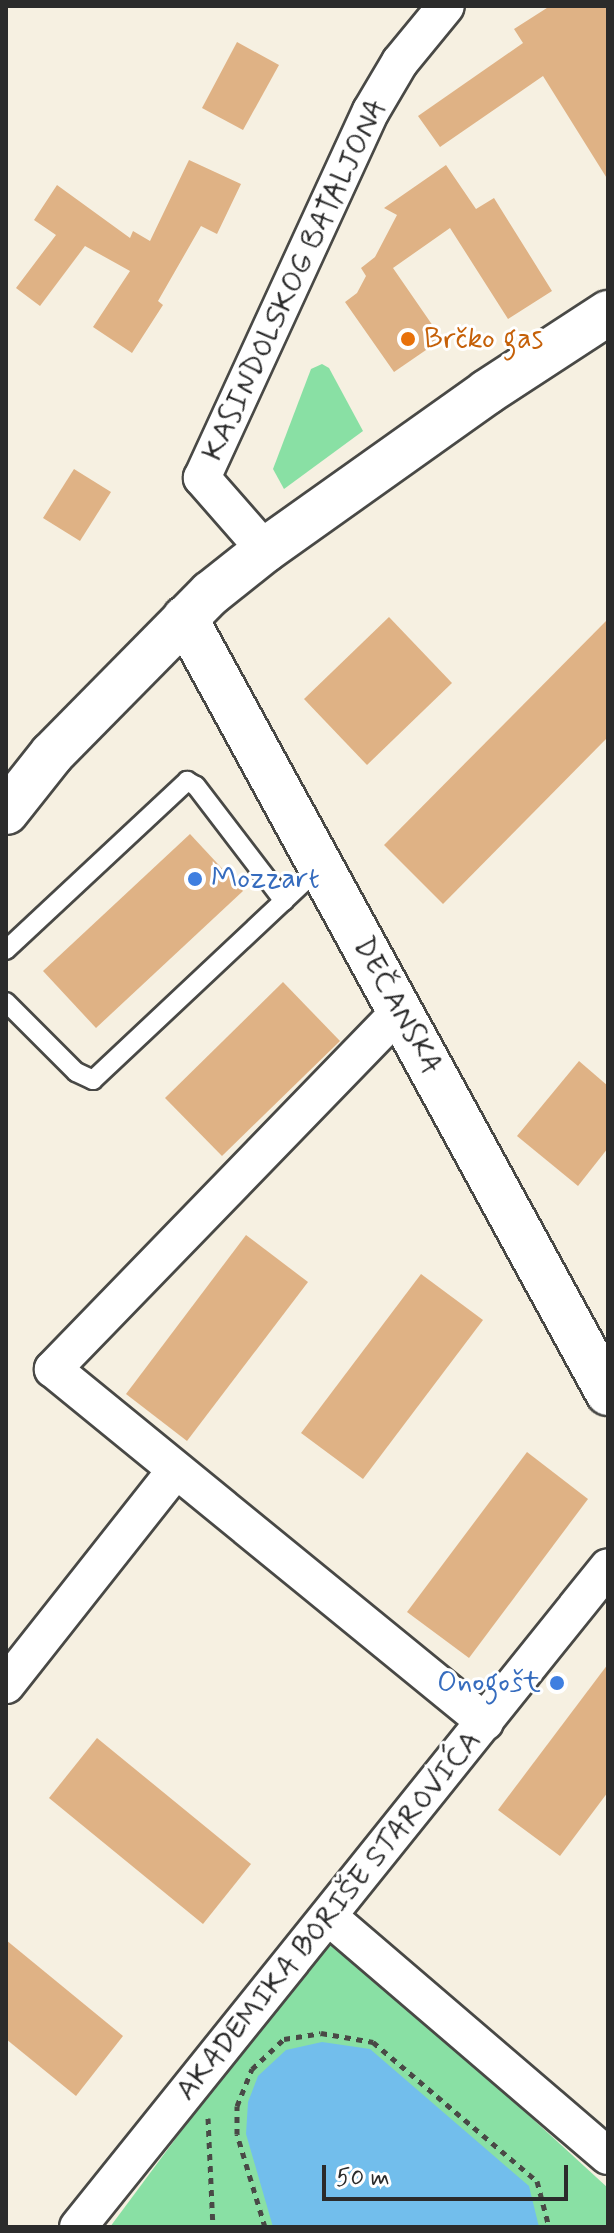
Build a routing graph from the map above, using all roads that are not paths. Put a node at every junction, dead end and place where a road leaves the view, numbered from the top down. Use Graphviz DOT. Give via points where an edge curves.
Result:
graph roads {
  1 [pos="446,6"];
  2 [pos="608,313"];
  3 [pos="265,550"];
  4 [pos="185,618"];
  5 [pos="6,812"];
  6 [pos="321,866"];
  7 [pos="284,901"];
  8 [pos="6,950"];
  9 [pos="6,1002"];
  10 [pos="400,1011"];
  11 [pos="608,1393"];
  12 [pos="176,1470"];
  13 [pos="608,1567"];
  14 [pos="6,1685"];
  15 [pos="485,1722"];
  16 [pos="329,1917"];
  17 [pos="608,2156"];
  18 [pos="78,2227"];
  1 -- 3 [label="street, KASINDOLSKOG BATALJONA" via="400,62 371,111 202,478"];
  2 -- 3 [label="street"];
  3 -- 4 [label="street"];
  4 -- 5 [label="street" via="52,754"];
  4 -- 6 [label="street, DEČANSKA"];
  6 -- 7 [label="lane"];
  6 -- 10 [label="street, DEČANSKA"];
  7 -- 8 [label="lane" via="187,781"];
  7 -- 9 [label="lane" via="93,1080 76,1072"];
  10 -- 11 [label="street, DEČANSKA"];
  10 -- 12 [label="street" via="53,1369"];
  12 -- 14 [label="street"];
  12 -- 15 [label="street"];
  13 -- 15 [label="street, AKADEMIKA BORIŠE STAROVIĆA"];
  15 -- 16 [label="street, AKADEMIKA BORIŠE STAROVIĆA"];
  16 -- 17 [label="street"];
  16 -- 18 [label="street, AKADEMIKA BORIŠE STAROVIĆA"];
}
